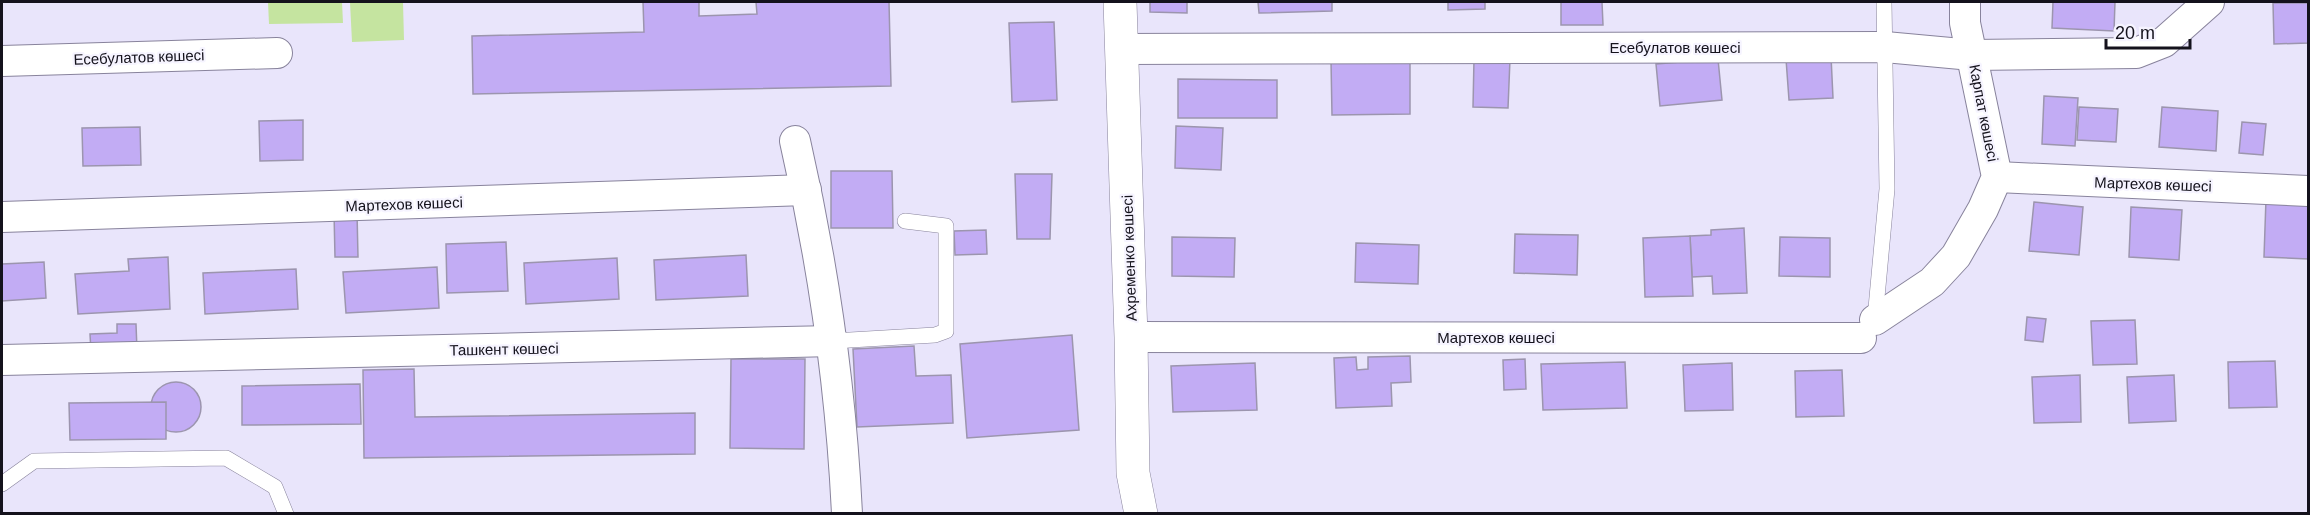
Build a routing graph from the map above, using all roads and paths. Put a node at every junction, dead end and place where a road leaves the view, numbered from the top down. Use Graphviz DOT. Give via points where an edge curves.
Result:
graph roads {
  1 [pos="1120,2"];
  2 [pos="1884,2"];
  3 [pos="1965,2"];
  4 [pos="2209,2"];
  5 [pos="1885,47"];
  6 [pos="1122,50"];
  7 [pos="277,53"];
  8 [pos="1972,55"];
  9 [pos="2,61"];
  10 [pos="795,141"];
  11 [pos="1997,177"];
  12 [pos="806,190"];
  13 [pos="2308,191"];
  14 [pos="2,217"];
  15 [pos="904,221"];
  16 [pos="1868,329"];
  17 [pos="1131,336"];
  18 [pos="832,340"];
  19 [pos="2,360"];
  20 [pos="2,484"];
  21 [pos="286,513"];
  22 [pos="847,513"];
  23 [pos="1141,513"];
  1 -- 6 [label="street, Ахременко көшесі"];
  2 -- 5 [label="lane"];
  3 -- 8 [label="street, Карпат көшесі"];
  4 -- 8 [label="street, Есебулатов көшесі" via="2164,42 2136,53"];
  5 -- 6 [label="street, Есебулатов көшесі"];
  5 -- 8 [label="street, Есебулатов көшесі"];
  5 -- 16 [label="lane" via="1887,189"];
  6 -- 17 [label="street, Ахременко көшесі"];
  7 -- 9 [label="street, Есебулатов көшесі"];
  8 -- 11 [label="street, Карпат көшесі"];
  10 -- 12 [label="street"];
  11 -- 13 [label="street, Мартехов көшесі"];
  11 -- 16 [label="street, Карпат көшесі" via="1956,256 1932,282"];
  12 -- 14 [label="street, Мартехов көшесі"];
  12 -- 18 [label="street"];
  15 -- 18 [label="lane" via="946,225 946,331 935,335"];
  16 -- 17 [label="street, Мартехов көшесі"];
  17 -- 23 [label="street, Ахременко көшесі" via="1133,473"];
  18 -- 19 [label="street, Ташкент көшесі"];
  18 -- 22 [label="street"];
  20 -- 21 [label="lane" via="34,461 226,458 275,488"];
}
